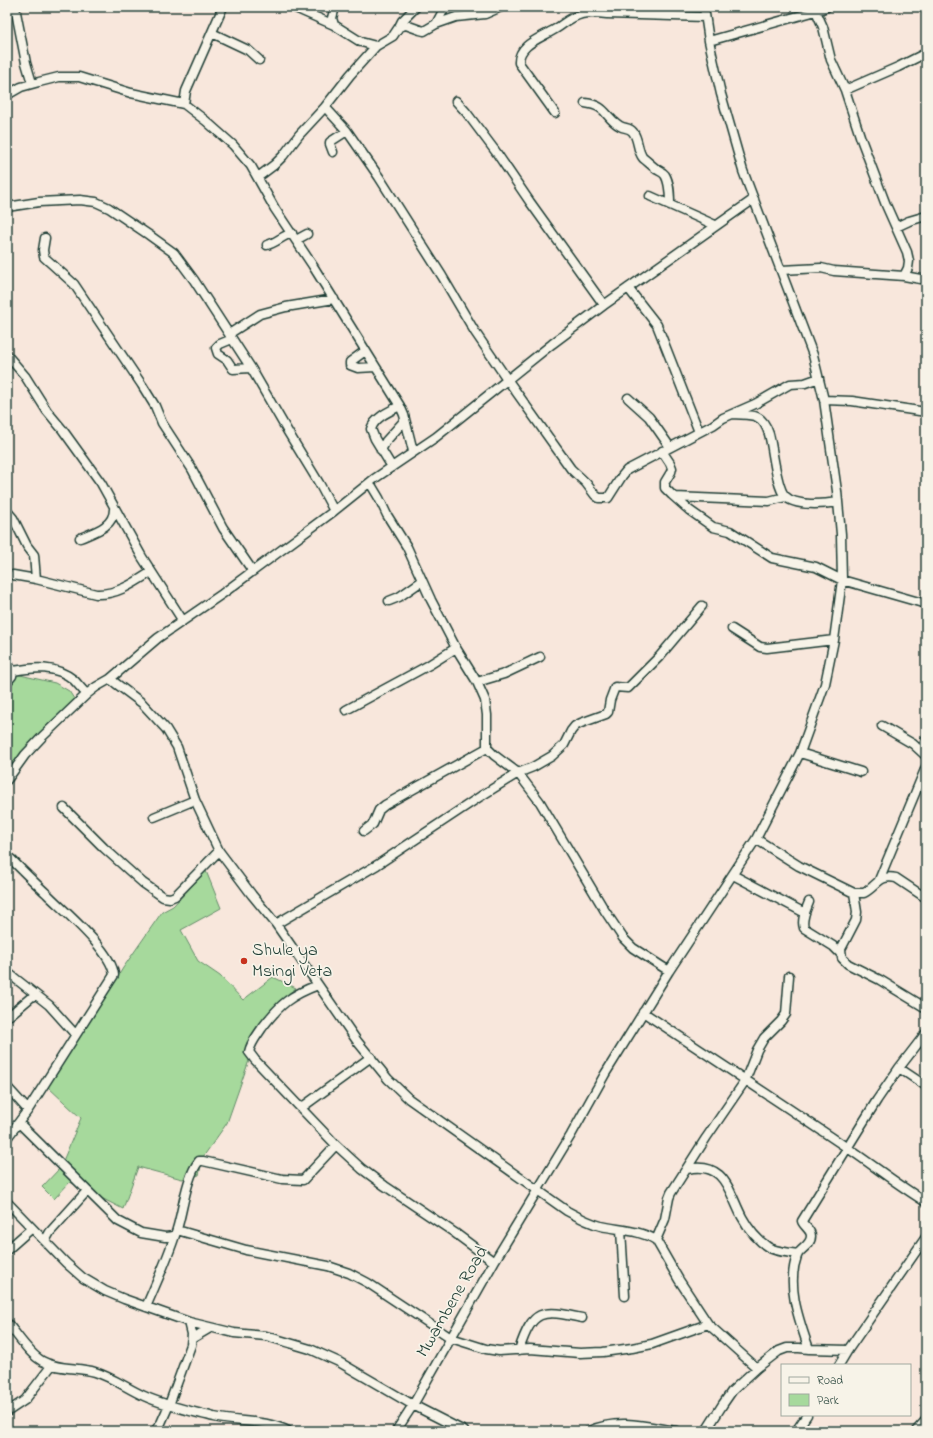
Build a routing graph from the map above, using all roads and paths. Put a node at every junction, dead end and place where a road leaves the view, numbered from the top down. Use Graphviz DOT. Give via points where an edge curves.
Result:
graph roads {
  1 [pos="16,7"];
  2 [pos="223,7"];
  3 [pos="293,7"];
  4 [pos="335,7"];
  5 [pos="416,7"];
  6 [pos="445,7"];
  7 [pos="501,7"];
  8 [pos="704,7"];
  9 [pos="828,7"];
  10 [pos="601,10"];
  11 [pos="816,10"];
  12 [pos="705,17"];
  13 [pos="436,24"];
  14 [pos="334,25"];
  15 [pos="399,27"];
  16 [pos="212,33"];
  17 [pos="709,41"];
  18 [pos="376,46"];
  19 [pos="926,54"];
  20 [pos="259,60"];
  21 [pos="32,83"];
  22 [pos="845,90"];
  23 [pos="7,94"];
  24 [pos="456,101"];
  25 [pos="585,103"];
  26 [pos="184,104"];
  27 [pos="325,108"];
  28 [pos="555,113"];
  29 [pos="347,131"];
  30 [pos="333,152"];
  31 [pos="258,177"];
  32 [pos="650,196"];
  33 [pos="754,199"];
  34 [pos="670,205"];
  35 [pos="7,207"];
  36 [pos="926,216"];
  37 [pos="715,225"];
  38 [pos="896,227"];
  39 [pos="307,234"];
  40 [pos="294,236"];
  41 [pos="45,238"];
  42 [pos="267,245"];
  43 [pos="782,270"];
  44 [pos="904,276"];
  45 [pos="926,280"];
  46 [pos="628,288"];
  47 [pos="334,299"];
  48 [pos="604,305"];
  49 [pos="230,336"];
  50 [pos="365,351"];
  51 [pos="7,355"];
  52 [pos="375,367"];
  53 [pos="251,368"];
  54 [pos="819,378"];
  55 [pos="507,380"];
  56 [pos="628,398"];
  57 [pos="824,400"];
  58 [pos="400,406"];
  59 [pos="926,412"];
  60 [pos="732,414"];
  61 [pos="405,420"];
  62 [pos="700,432"];
  63 [pos="666,449"];
  64 [pos="381,450"];
  65 [pos="413,451"];
  66 [pos="392,467"];
  67 [pos="370,483"];
  68 [pos="675,497"];
  69 [pos="785,497"];
  70 [pos="838,502"];
  71 [pos="114,509"];
  72 [pos="7,511"];
  73 [pos="334,511"];
  74 [pos="107,525"];
  75 [pos="124,525"];
  76 [pos="80,538"];
  77 [pos="252,570"];
  78 [pos="151,572"];
  79 [pos="13,575"];
  80 [pos="36,579"];
  81 [pos="842,580"];
  82 [pos="422,581"];
  83 [pos="389,601"];
  84 [pos="926,604"];
  85 [pos="702,606"];
  86 [pos="183,621"];
  87 [pos="732,629"];
  88 [pos="834,640"];
  89 [pos="456,648"];
  90 [pos="540,657"];
  91 [pos="7,663"];
  92 [pos="13,671"];
  93 [pos="110,680"];
  94 [pos="7,682"];
  95 [pos="477,682"];
  96 [pos="87,694"];
  97 [pos="346,710"];
  98 [pos="882,726"];
  99 [pos="926,739"];
  100 [pos="486,748"];
  101 [pos="800,753"];
  102 [pos="924,754"];
  103 [pos="926,767"];
  104 [pos="518,772"];
  105 [pos="861,772"];
  106 [pos="7,780"];
  107 [pos="195,800"];
  108 [pos="64,808"];
  109 [pos="154,817"];
  110 [pos="364,831"];
  111 [pos="756,839"];
  112 [pos="218,851"];
  113 [pos="11,859"];
  114 [pos="733,875"];
  115 [pos="879,880"];
  116 [pos="854,893"];
  117 [pos="926,898"];
  118 [pos="809,902"];
  119 [pos="805,913"];
  120 [pos="276,924"];
  121 [pos="841,954"];
  122 [pos="669,970"];
  123 [pos="7,972"];
  124 [pos="789,976"];
  125 [pos="318,985"];
  126 [pos="35,994"];
  127 [pos="926,1008"];
  128 [pos="642,1012"];
  129 [pos="10,1015"];
  130 [pos="926,1033"];
  131 [pos="75,1034"];
  132 [pos="371,1057"];
  133 [pos="899,1068"];
  134 [pos="745,1080"];
  135 [pos="926,1086"];
  136 [pos="7,1087"];
  137 [pos="301,1108"];
  138 [pos="28,1110"];
  139 [pos="19,1123"];
  140 [pos="7,1138"];
  141 [pos="336,1145"];
  142 [pos="847,1148"];
  143 [pos="686,1169"];
  144 [pos="538,1189"];
  145 [pos="86,1191"];
  146 [pos="7,1202"];
  147 [pos="926,1202"];
  148 [pos="32,1228"];
  149 [pos="621,1230"];
  150 [pos="176,1233"];
  151 [pos="926,1236"];
  152 [pos="656,1240"];
  153 [pos="45,1241"];
  154 [pos="7,1250"];
  155 [pos="798,1254"];
  156 [pos="494,1262"];
  157 [pos="626,1296"];
  158 [pos="146,1307"];
  159 [pos="582,1318"];
  160 [pos="189,1322"];
  161 [pos="7,1323"];
  162 [pos="708,1324"];
  163 [pos="210,1328"];
  164 [pos="193,1338"];
  165 [pos="451,1338"];
  166 [pos="809,1349"];
  167 [pos="519,1350"];
  168 [pos="848,1350"];
  169 [pos="841,1364"];
  170 [pos="52,1365"];
  171 [pos="756,1368"];
  172 [pos="169,1405"];
  173 [pos="413,1405"];
  174 [pos="7,1412"];
  175 [pos="806,1416"];
  176 [pos="925,1423"];
  177 [pos="155,1431"];
  178 [pos="288,1431"];
  179 [pos="396,1431"];
  180 [pos="464,1431"];
  181 [pos="589,1431"];
  182 [pos="676,1431"];
  183 [pos="706,1431"];
  184 [pos="796,1431"];
  185 [pos="916,1431"];
  1 -- 21 [label="street"];
  2 -- 16 [label="street"];
  3 -- 14 [label="street"];
  4 -- 14 [label="street" via="332,18"];
  5 -- 15 [label="street"];
  6 -- 13 [label="street"];
  7 -- 13 [label="street" via="485,14 456,17"];
  8 -- 12 [label="street, Mwambene Road"];
  9 -- 11 [label="street"];
  10 -- 12 [label="street"];
  10 -- 28 [label="street" via="570,18 522,50 519,63"];
  11 -- 17 [label="street"];
  11 -- 22 [label="street" via="831,60"];
  12 -- 17 [label="street, Mwambene Road"];
  13 -- 15 [label="street" via="422,31 406,25"];
  14 -- 18 [label="street" via="361,42"];
  15 -- 18 [label="street" via="393,36"];
  16 -- 20 [label="street" via="248,50"];
  16 -- 26 [label="street" via="186,91"];
  17 -- 33 [label="street, Mwambene Road" via="725,108"];
  18 -- 27 [label="street"];
  19 -- 22 [label="street"];
  21 -- 23 [label="street"];
  21 -- 26 [label="street" via="59,77 79,77 131,93"];
  22 -- 38 [label="street" via="861,139"];
  24 -- 48 [label="street" via="496,152"];
  25 -- 34 [label="street" via="602,109 614,122 630,129 636,137 641,154 664,174 669,187"];
  26 -- 31 [label="street" via="233,145"];
  27 -- 29 [label="street"];
  27 -- 31 [label="street" via="278,161"];
  29 -- 30 [label="street" via="330,142"];
  29 -- 55 [label="street" via="379,177"];
  31 -- 40 [label="street" via="275,209"];
  32 -- 34 [label="street"];
  33 -- 37 [label="street"];
  33 -- 43 [label="street, Mwambene Road"];
  34 -- 37 [label="street"];
  35 -- 49 [label="street" via="80,200 96,202 109,208 174,253"];
  36 -- 38 [label="street"];
  37 -- 46 [label="street"];
  38 -- 44 [label="street" via="909,261"];
  39 -- 40 [label="street"];
  40 -- 42 [label="street" via="283,237"];
  40 -- 47 [label="street"];
  41 -- 77 [label="street" via="44,256 74,284 139,380 162,423 192,469 223,528"];
  43 -- 44 [label="street" via="821,268"];
  43 -- 54 [label="street, Mwambene Road"];
  44 -- 45 [label="street"];
  46 -- 48 [label="street"];
  46 -- 62 [label="street" via="657,325"];
  47 -- 49 [label="street" via="260,314"];
  47 -- 50 [label="street"];
  48 -- 55 [label="street"];
  49 -- 53 [label="street"];
  49 -- 53 [label="street" via="217,346 218,354 227,360 233,369"];
  50 -- 52 [label="street"];
  50 -- 52 [label="street" via="350,362 350,365 358,368"];
  51 -- 71 [label="street" via="25,376 47,411 100,483"];
  52 -- 58 [label="street"];
  53 -- 73 [label="street"];
  54 -- 57 [label="street, Mwambene Road"];
  54 -- 60 [label="street" via="806,383 790,384"];
  55 -- 63 [label="street" via="571,469 599,498 608,498 627,470"];
  55 -- 65 [label="street" via="436,437"];
  56 -- 63 [label="street" via="649,417"];
  57 -- 59 [label="street" via="852,400"];
  57 -- 70 [label="street, Mwambene Road"];
  58 -- 61 [label="street"];
  58 -- 64 [label="street" via="372,426 372,432"];
  60 -- 62 [label="street"];
  60 -- 69 [label="street" via="757,417 765,425"];
  61 -- 64 [label="street"];
  61 -- 65 [label="street"];
  62 -- 63 [label="street"];
  63 -- 68 [label="street" via="672,468 664,484 668,492"];
  64 -- 66 [label="street"];
  65 -- 66 [label="street"];
  66 -- 67 [label="street"];
  67 -- 73 [label="street"];
  67 -- 82 [label="street" via="407,547"];
  68 -- 69 [label="street" via="754,501"];
  68 -- 81 [label="street" via="713,527 736,534 772,558 816,567"];
  69 -- 70 [label="street" via="812,504"];
  70 -- 81 [label="street, Mwambene Road"];
  71 -- 74 [label="street" via="113,518"];
  71 -- 75 [label="street"];
  72 -- 80 [label="street" via="34,555"];
  73 -- 77 [label="street"];
  74 -- 75 [label="street"];
  74 -- 76 [label="street"];
  75 -- 78 [label="street"];
  77 -- 86 [label="street"];
  78 -- 80 [label="street" via="121,590 106,595"];
  78 -- 86 [label="street"];
  79 -- 80 [label="street"];
  81 -- 84 [label="street"];
  81 -- 88 [label="street, Mwambene Road"];
  82 -- 83 [label="street"];
  82 -- 89 [label="street"];
  85 -- 104 [label="street" via="659,657 628,688 615,687 606,714 575,726 560,749 543,762"];
  86 -- 93 [label="street" via="158,638"];
  87 -- 88 [label="street" via="760,647 767,648"];
  88 -- 101 [label="street, Mwambene Road" via="825,684"];
  89 -- 95 [label="street"];
  89 -- 97 [label="street"];
  90 -- 95 [label="street" via="504,674"];
  91 -- 92 [label="street"];
  92 -- 94 [label="street"];
  92 -- 96 [label="street" via="50,669 68,676"];
  93 -- 96 [label="street"];
  93 -- 107 [label="street" via="142,703 166,729 180,754"];
  95 -- 100 [label="street" via="485,700"];
  96 -- 106 [label="street" via="25,755"];
  98 -- 102 [label="street"];
  99 -- 102 [label="street"];
  100 -- 104 [label="street"];
  100 -- 110 [label="street" via="385,805 379,810 373,824"];
  101 -- 105 [label="street"];
  101 -- 111 [label="street, Mwambene Road"];
  103 -- 115 [label="street"];
  104 -- 120 [label="street" via="377,865"];
  104 -- 122 [label="street" via="540,802 623,938 633,948"];
  107 -- 109 [label="street"];
  107 -- 112 [label="street"];
  108 -- 112 [label="street" via="125,868 143,883 170,898"];
  111 -- 114 [label="street, Mwambene Road"];
  111 -- 116 [label="street" via="799,866"];
  112 -- 120 [label="street"];
  113 -- 131 [label="street" via="84,930 104,954 113,970 114,975"];
  114 -- 119 [label="street"];
  114 -- 122 [label="street, Mwambene Road"];
  115 -- 116 [label="street" via="864,893"];
  115 -- 117 [label="street" via="886,877 896,878"];
  116 -- 121 [label="street" via="856,920"];
  118 -- 119 [label="street"];
  119 -- 121 [label="street" via="804,928"];
  120 -- 125 [label="street"];
  121 -- 127 [label="street" via="848,964"];
  122 -- 128 [label="street, Mwambene Road"];
  123 -- 126 [label="street"];
  124 -- 134 [label="street" via="786,1014 764,1038"];
  125 -- 132 [label="street"];
  125 -- 137 [label="street" via="285,1001 251,1044 249,1052"];
  126 -- 129 [label="street"];
  126 -- 131 [label="street" via="49,1005"];
  128 -- 134 [label="street"];
  128 -- 144 [label="street, Mwambene Road"];
  130 -- 133 [label="street"];
  131 -- 138 [label="street"];
  132 -- 137 [label="street"];
  132 -- 144 [label="street" via="388,1079 409,1099"];
  133 -- 135 [label="street"];
  133 -- 142 [label="street"];
  134 -- 142 [label="street"];
  134 -- 143 [label="street"];
  136 -- 138 [label="street"];
  137 -- 141 [label="street"];
  138 -- 139 [label="street"];
  139 -- 140 [label="street"];
  139 -- 145 [label="street"];
  141 -- 150 [label="street" via="303,1180 282,1179 199,1162 187,1188"];
  141 -- 156 [label="street" via="362,1169 455,1232"];
  142 -- 147 [label="street"];
  142 -- 155 [label="street" via="802,1221 811,1236"];
  143 -- 152 [label="street" via="669,1198 665,1219"];
  143 -- 155 [label="street" via="703,1167 720,1176 743,1218 760,1240 769,1248"];
  144 -- 149 [label="street" via="567,1211 590,1223"];
  144 -- 156 [label="street, Mwambene Road"];
  145 -- 150 [label="street" via="129,1228 153,1236 165,1237"];
  145 -- 153 [label="street"];
  146 -- 148 [label="street"];
  148 -- 153 [label="street"];
  148 -- 154 [label="street"];
  149 -- 152 [label="street" via="644,1234"];
  149 -- 157 [label="street"];
  150 -- 158 [label="street"];
  150 -- 165 [label="street" via="315,1263 349,1273"];
  151 -- 168 [label="street"];
  152 -- 162 [label="street"];
  153 -- 158 [label="street" via="83,1278 105,1291"];
  155 -- 166 [label="street" via="794,1293 796,1310"];
  156 -- 165 [label="street, Mwambene Road"];
  158 -- 160 [label="street"];
  159 -- 167 [label="street" via="552,1312 543,1314 528,1326"];
  160 -- 163 [label="street"];
  160 -- 164 [label="street"];
  161 -- 170 [label="street" via="32,1352"];
  162 -- 167 [label="street" via="663,1341 632,1348 580,1353"];
  162 -- 171 [label="street"];
  163 -- 164 [label="street"];
  163 -- 173 [label="street" via="266,1336 310,1349 339,1362"];
  164 -- 172 [label="street"];
  165 -- 167 [label="street" via="486,1349"];
  165 -- 173 [label="street, Mwambene Road"];
  166 -- 168 [label="street"];
  166 -- 171 [label="street" via="787,1348"];
  168 -- 169 [label="street"];
  170 -- 172 [label="street" via="96,1372"];
  170 -- 174 [label="street" via="25,1400"];
  171 -- 183 [label="street" via="732,1391"];
  172 -- 177 [label="street"];
  172 -- 178 [label="street" via="215,1417 276,1425"];
  173 -- 179 [label="street, Mwambene Road"];
  173 -- 180 [label="street"];
  175 -- 184 [label="street"];
  176 -- 185 [label="street"];
  181 -- 182 [label="street" via="616,1423"];
}
